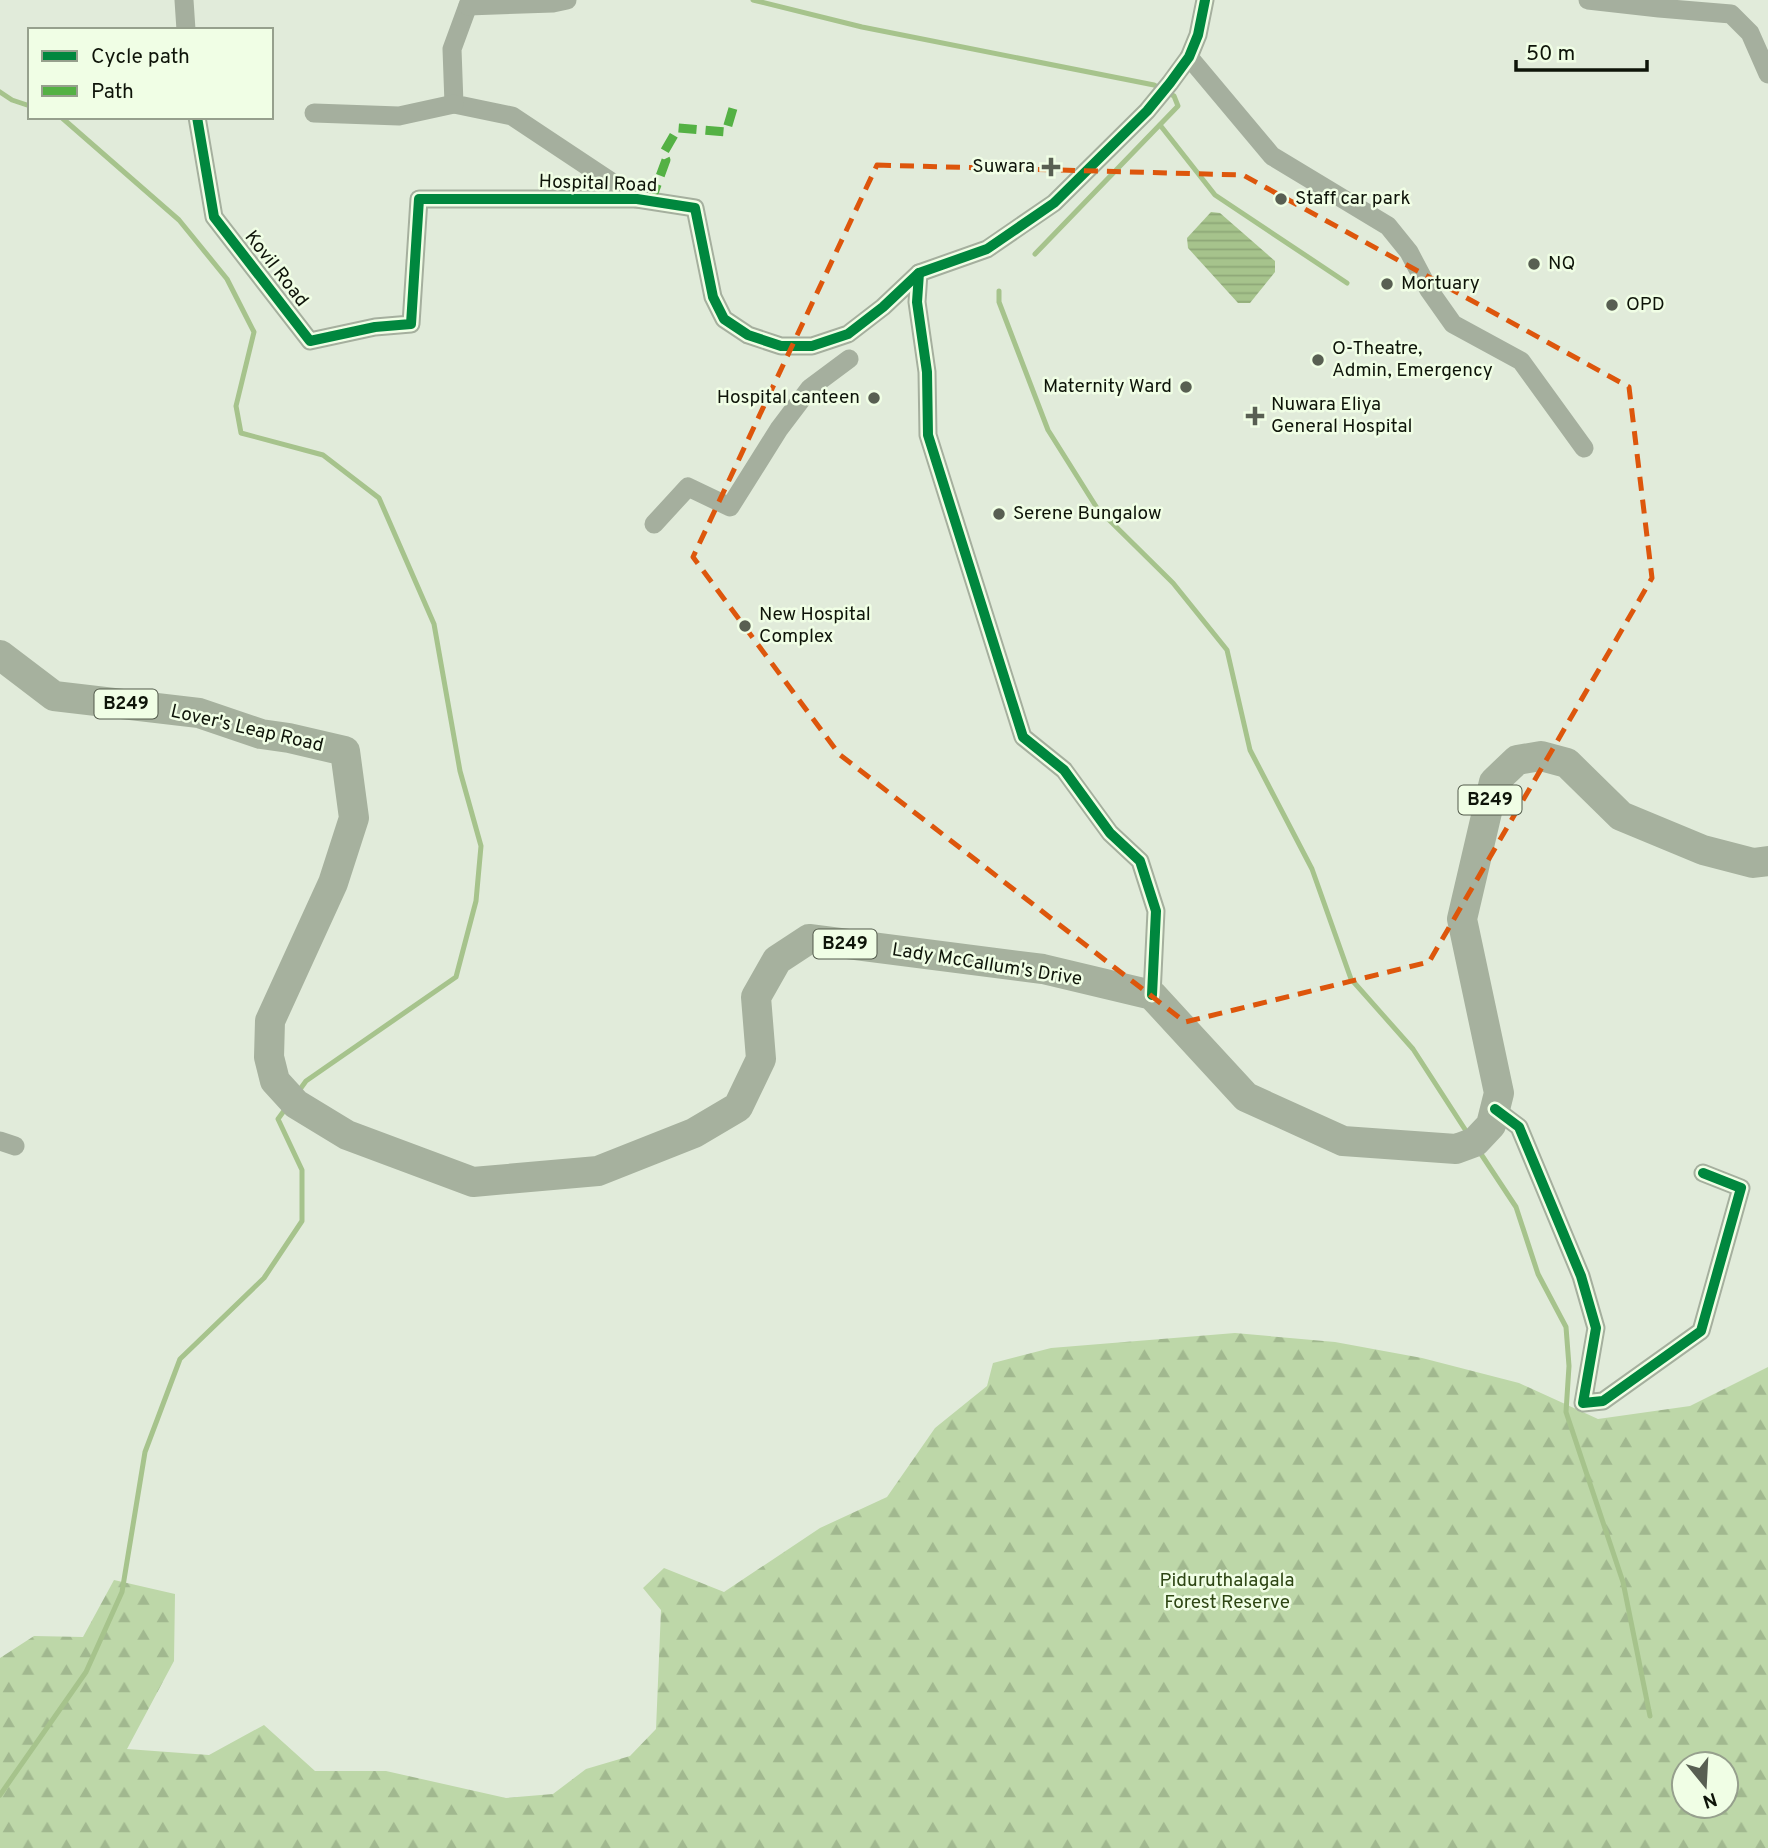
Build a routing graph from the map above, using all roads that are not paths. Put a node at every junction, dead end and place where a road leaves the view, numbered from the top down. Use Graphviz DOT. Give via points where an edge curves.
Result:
graph roads {
  1 [pos="184,0"];
  2 [pos="567,0"];
  3 [pos="1205,0"];
  4 [pos="1588,0"];
  5 [pos="469,3"];
  6 [pos="186,28"];
  7 [pos="1189,57"];
  8 [pos="1768,74"];
  9 [pos="454,104"];
  10 [pos="314,113"];
  11 [pos="197,119"];
  12 [pos="637,199"];
  13 [pos="919,273"];
  14 [pos="411,324"];
  15 [pos="849,359"];
  16 [pos="1584,448"];
  17 [pos="654,524"];
  18 [pos="0,655"];
  19 [pos="1768,861"];
  20 [pos="1152,995"];
  21 [pos="1493,1117"];
  22 [pos="326,1123"];
  23 [pos="1703,1173"];
  1 -- 6 [label="street"];
  2 -- 5 [label="street"];
  3 -- 7 [label="street, Hospital Road"];
  4 -- 8 [label="street" via="1731,13 1750,33"];
  5 -- 9 [label="street" via="452,49"];
  7 -- 13 [label="street, Hospital Road" via="1147,111 1054,203 988,249"];
  7 -- 16 [label="street" via="1272,156 1388,226 1453,324 1521,360"];
  9 -- 10 [label="street" via="399,116"];
  9 -- 12 [label="street" via="512,116"];
  11 -- 14 [label="street, Kovil Road" via="214,217 310,341"];
  12 -- 13 [label="street, Hospital Road" via="695,208 713,297 724,319 748,335 780,346 813,346 848,334"];
  12 -- 14 [label="street, Hospital Road" via="419,199"];
  13 -- 20 [label="street" via="917,302 927,372 928,435 1023,737 1064,770 1110,832 1140,861 1156,911"];
  15 -- 17 [label="street" via="810,388 730,508 688,487"];
  18 -- 22 [label="main road, Lover's Leap Road / B249" via="54,696 199,713 261,734 345,751 354,818 333,883 270,1021 269,1057 275,1081 296,1104"];
  19 -- 21 [label="main road, B249" via="1753,863 1703,850 1622,816 1567,763 1541,756 1517,760 1494,782 1462,919 1499,1093"];
  20 -- 21 [label="main road" via="1246,1097 1343,1141 1456,1149 1475,1142"];
  20 -- 22 [label="main road, Lady McCallum's Drive / B249" via="1043,969 809,939 777,960 756,997 761,1059 738,1107 694,1133 598,1171 473,1182"];
  21 -- 23 [label="street" via="1519,1127 1581,1276 1596,1328 1583,1403 1603,1401 1701,1331 1741,1188"];
}
